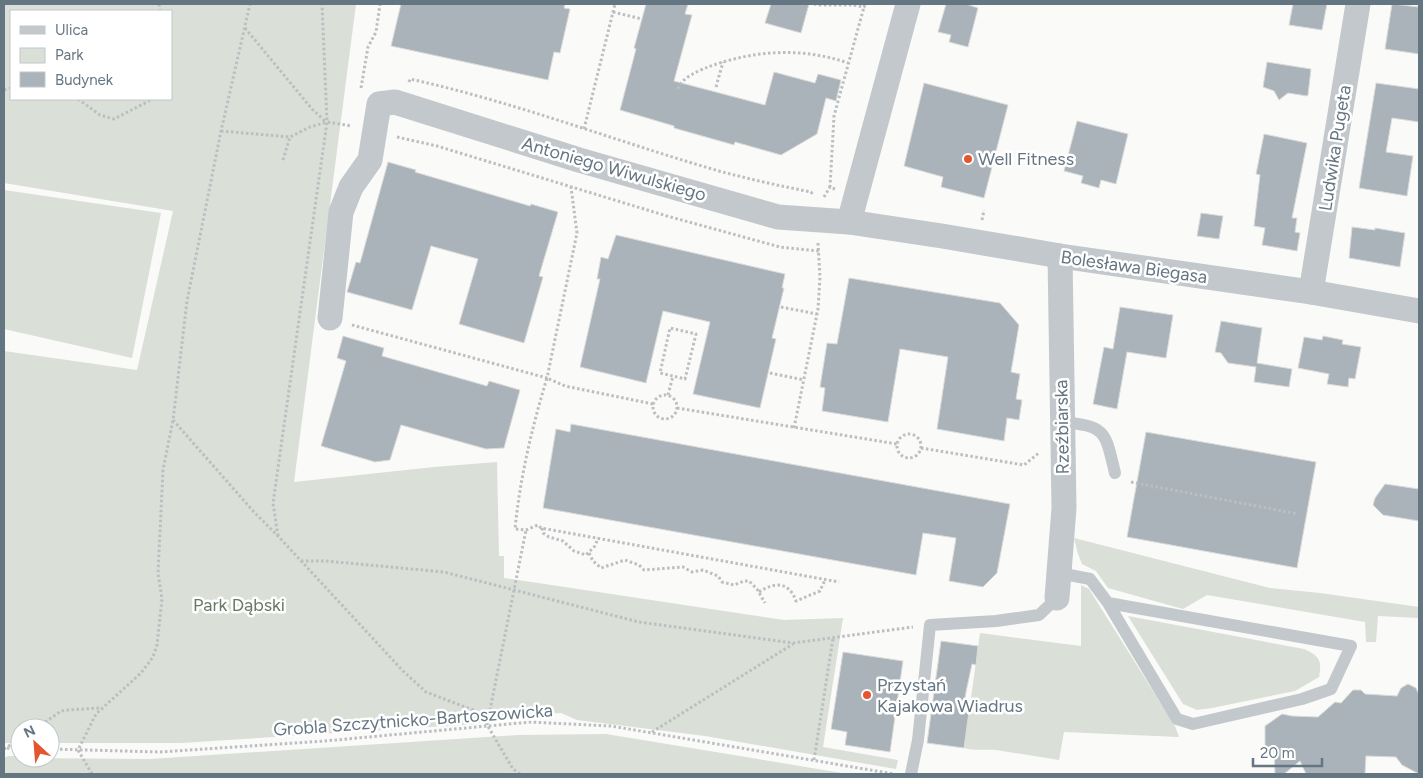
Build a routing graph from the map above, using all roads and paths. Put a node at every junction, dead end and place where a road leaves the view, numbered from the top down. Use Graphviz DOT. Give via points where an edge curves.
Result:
graph roads {
  1 [pos="250,4"];
  2 [pos="322,4"];
  3 [pos="380,4"];
  4 [pos="616,4"];
  5 [pos="814,4"];
  6 [pos="908,4"];
  7 [pos="1358,4"];
  8 [pos="864,5"];
  9 [pos="614,12"];
  10 [pos="642,19"];
  11 [pos="245,28"];
  12 [pos="723,62"];
  13 [pos="848,63"];
  14 [pos="716,87"];
  15 [pos="361,88"];
  16 [pos="678,89"];
  17 [pos="79,100"];
  18 [pos="149,100"];
  19 [pos="404,105"];
  20 [pos="327,122"];
  21 [pos="584,129"];
  22 [pos="222,131"];
  23 [pos="374,131"];
  24 [pos="290,137"];
  25 [pos="283,160"];
  26 [pos="579,160"];
  27 [pos="571,187"];
  28 [pos="856,196"];
  29 [pos="814,197"];
  30 [pos="849,222"];
  31 [pos="819,251"];
  32 [pos="1060,256"];
  33 [pos="819,257"];
  34 [pos="1311,292"];
  35 [pos="781,307"];
  36 [pos="1419,311"];
  37 [pos="817,314"];
  38 [pos="330,318"];
  39 [pos="770,373"];
  40 [pos="673,376"];
  41 [pos="547,378"];
  42 [pos="804,380"];
  43 [pos="668,395"];
  44 [pos="653,404"];
  45 [pos="677,408"];
  46 [pos="172,420"];
  47 [pos="1062,422"];
  48 [pos="794,428"];
  49 [pos="897,444"];
  50 [pos="922,448"];
  51 [pos="1063,453"];
  52 [pos="1118,477"];
  53 [pos="1298,514"];
  54 [pos="542,528"];
  55 [pos="526,530"];
  56 [pos="278,536"];
  57 [pos="598,538"];
  58 [pos="588,553"];
  59 [pos="301,561"];
  60 [pos="1058,573"];
  61 [pos="824,580"];
  62 [pos="839,582"];
  63 [pos="513,590"];
  64 [pos="759,592"];
  65 [pos="1057,598"];
  66 [pos="765,603"];
  67 [pos="1108,603"];
  68 [pos="930,625"];
  69 [pos="833,638"];
  70 [pos="793,643"];
  71 [pos="101,708"];
  72 [pos="52,718"];
  73 [pos="487,726"];
  74 [pos="652,732"];
  75 [pos="60,750"];
  76 [pos="78,750"];
  77 [pos="814,760"];
  78 [pos="92,774"];
  79 [pos="520,774"];
  80 [pos="895,774"];
  81 [pos="911,774"];
  1 -- 11 [label="path"];
  2 -- 20 [label="path"];
  3 -- 15 [label="path"];
  4 -- 9 [label="path"];
  5 -- 8 [label="path"];
  6 -- 28 [label="street"];
  7 -- 34 [label="street, Ludwika Pugeta"];
  8 -- 13 [label="path"];
  9 -- 10 [label="path"];
  9 -- 21 [label="path"];
  11 -- 20 [label="path" via="312,109"];
  11 -- 22 [label="path"];
  12 -- 13 [label="path" via="748,55 785,52 807,53"];
  12 -- 14 [label="path"];
  12 -- 16 [label="path" via="686,78"];
  13 -- 28 [label="path" via="834,116 830,187"];
  17 -- 18 [label="path" via="100,116 114,119"];
  19 -- 21 [label="path" via="410,79 511,104"];
  19 -- 23 [label="street, Antoniego Wiwulskiego" via="395,102 379,104"];
  19 -- 26 [label="street, Antoniego Wiwulskiego"];
  20 -- 23 [label="path"];
  20 -- 24 [label="path"];
  20 -- 56 [label="path" via="273,503"];
  21 -- 29 [label="path" via="719,171 811,192"];
  22 -- 24 [label="path"];
  22 -- 46 [label="path" via="187,301"];
  23 -- 27 [label="path" via="437,146"];
  23 -- 38 [label="street, Antoniego Wiwulskiego" via="370,160 351,187 341,212"];
  24 -- 25 [label="path"];
  26 -- 27 [label="path"];
  26 -- 30 [label="street, Antoniego Wiwulskiego" via="778,217"];
  27 -- 31 [label="path" via="780,247"];
  27 -- 41 [label="path" via="577,233"];
  28 -- 30 [label="street"];
  30 -- 32 [label="street, Bolesława Biegasa"];
  32 -- 34 [label="street, Bolesława Biegasa"];
  32 -- 47 [label="street, Rzeźbiarska"];
  33 -- 37 [label="path"];
  34 -- 36 [label="street, Bolesława Biegasa"];
  35 -- 37 [label="path"];
  37 -- 42 [label="path"];
  38 -- 41 [label="path"];
  39 -- 42 [label="path"];
  40 -- 40 [label="path" via="660,373 670,328 696,334 685,379"];
  40 -- 43 [label="path"];
  41 -- 44 [label="path" via="565,386"];
  41 -- 55 [label="path" via="520,487 515,529"];
  42 -- 48 [label="path"];
  43 -- 44 [label="path" via="659,397"];
  43 -- 45 [label="path" via="676,401"];
  44 -- 45 [label="path" via="654,414 664,420 673,417"];
  45 -- 48 [label="path"];
  46 -- 56 [label="path"];
  46 -- 71 [label="path" via="163,470 158,573 162,599 157,645 141,672"];
  47 -- 51 [label="street, Rzeźbiarska"];
  47 -- 52 [label="lane" via="1085,424 1099,430 1107,439"];
  48 -- 49 [label="path"];
  49 -- 50 [label="path" via="903,435 912,434 919,439"];
  49 -- 50 [label="path" via="898,452 908,458 917,455"];
  50 -- 51 [label="path" via="1024,465 1041,452"];
  51 -- 60 [label="street, Rzeźbiarska" via="1064,508"];
  52 -- 53 [label="path"];
  54 -- 55 [label="path" via="538,525"];
  54 -- 57 [label="path"];
  54 -- 58 [label="path" via="543,533 563,541 574,551"];
  55 -- 63 [label="path"];
  56 -- 59 [label="path"];
  57 -- 58 [label="path"];
  57 -- 61 [label="path"];
  58 -- 64 [label="path" via="602,568 625,560 644,570 679,567 692,572 703,570 718,576 722,582 734,585 752,582"];
  59 -- 63 [label="path" via="444,572"];
  59 -- 73 [label="path" via="402,671 426,692 473,710"];
  60 -- 65 [label="street, Rzeźbiarska"];
  60 -- 67 [label="lane" via="1090,579"];
  61 -- 62 [label="path"];
  61 -- 64 [label="path" via="820,591 796,600 790,590 778,584"];
  63 -- 70 [label="path" via="639,622"];
  63 -- 73 [label="path"];
  64 -- 66 [label="path"];
  65 -- 68 [label="lane" via="1039,615"];
  67 -- 67 [label="lane" via="1147,610 1351,646 1331,689 1302,699 1193,724 1177,719"];
  68 -- 69 [label="path"];
  68 -- 81 [label="lane" via="918,740"];
  69 -- 70 [label="path"];
  69 -- 77 [label="path"];
  70 -- 74 [label="path"];
  71 -- 72 [label="path" via="68,710"];
  71 -- 76 [label="path"];
  73 -- 74 [label="path, Grobla Szczytnicko-Bartoszowicka" via="531,722 611,726"];
  73 -- 76 [label="path, Grobla Szczytnicko-Bartoszowicka" via="160,752"];
  73 -- 79 [label="path" via="513,769"];
  74 -- 77 [label="path, Grobla Szczytnicko-Bartoszowicka"];
  75 -- 76 [label="path, Grobla Szczytnicko-Bartoszowicka"];
  76 -- 78 [label="path"];
  77 -- 80 [label="path, Grobla Szczytnicko-Bartoszowicka"];
}
